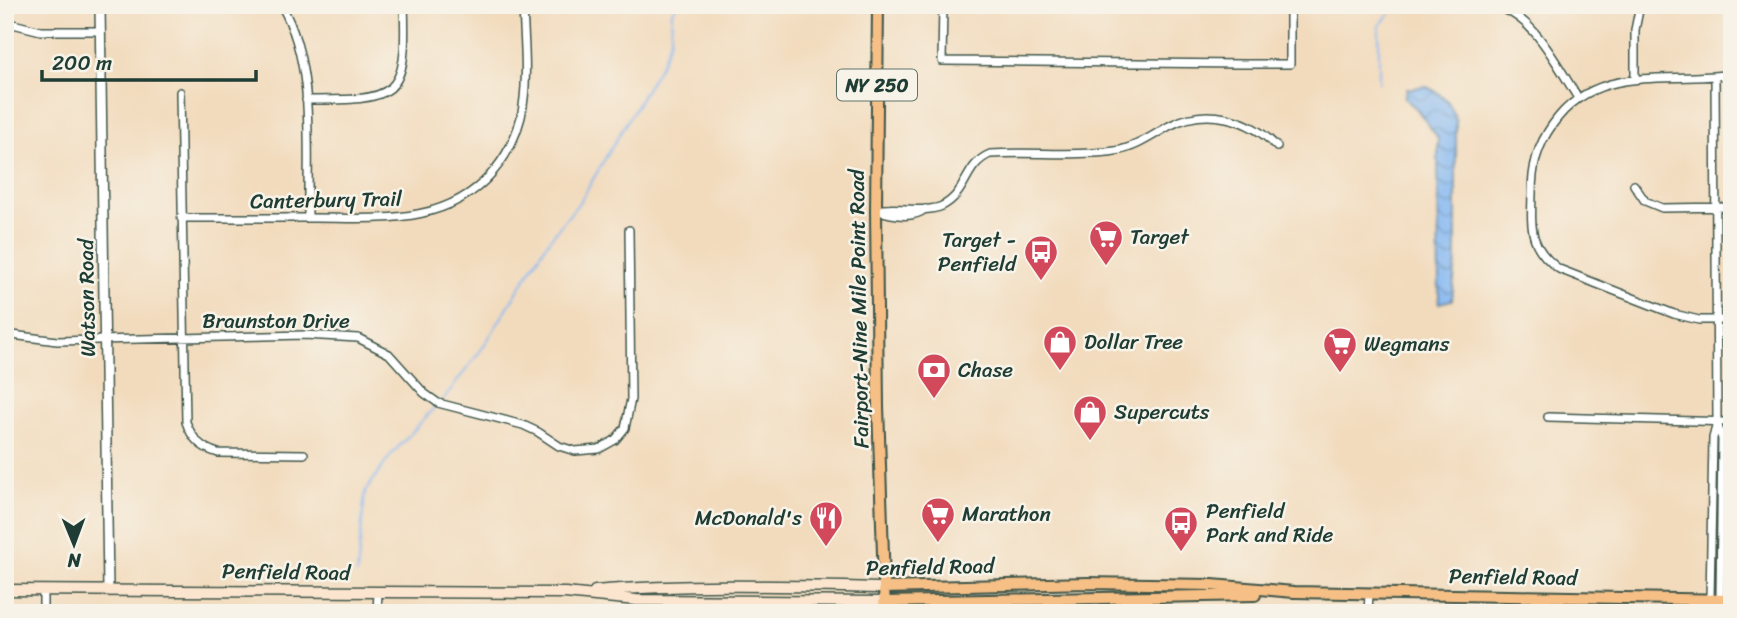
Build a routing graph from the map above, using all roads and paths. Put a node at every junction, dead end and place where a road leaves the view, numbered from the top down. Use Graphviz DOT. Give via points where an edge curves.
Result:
graph roads {
  1 [pos="100,5"];
  2 [pos="281,5"];
  3 [pos="404,5"];
  4 [pos="523,5"];
  5 [pos="878,5"];
  6 [pos="943,5"];
  7 [pos="1290,5"];
  8 [pos="1490,5"];
  9 [pos="1640,5"];
  10 [pos="5,22"];
  11 [pos="101,31"];
  12 [pos="1732,74"];
  13 [pos="1716,76"];
  14 [pos="1635,79"];
  15 [pos="180,92"];
  16 [pos="1578,98"];
  17 [pos="306,100"];
  18 [pos="1277,147"];
  19 [pos="1634,185"];
  20 [pos="1732,207"];
  21 [pos="1717,208"];
  22 [pos="876,210"];
  23 [pos="181,218"];
  24 [pos="308,218"];
  25 [pos="629,230"];
  26 [pos="1732,320"];
  27 [pos="1715,321"];
  28 [pos="5,334"];
  29 [pos="183,338"];
  30 [pos="105,339"];
  31 [pos="1548,418"];
  32 [pos="1717,422"];
  33 [pos="1732,422"];
  34 [pos="304,454"];
  35 [pos="884,588"];
  36 [pos="5,590"];
  37 [pos="43,590"];
  38 [pos="107,590"];
  39 [pos="1294,592"];
  40 [pos="378,593"];
  41 [pos="567,593"];
  42 [pos="1369,594"];
  43 [pos="1721,600"];
  44 [pos="884,607"];
  45 [pos="43,613"];
  46 [pos="377,613"];
  47 [pos="1368,613"];
  1 -- 11 [label="street, Watson Road"];
  2 -- 17 [label="street" via="300,49"];
  3 -- 17 [label="street" via="405,57 394,84 372,98"];
  4 -- 24 [label="street, Canterbury Trail" via="521,117 509,150 486,180 453,204 421,215"];
  5 -- 22 [label="main road, Fairport-Nine Mile Point Road / NY 250"];
  6 -- 7 [label="street" via="942,61 1167,64 1290,64"];
  8 -- 16 [label="street" via="1513,12 1530,27"];
  9 -- 14 [label="street"];
  10 -- 11 [label="street" via="41,31"];
  11 -- 30 [label="street, Watson Road"];
  12 -- 13 [label="street"];
  13 -- 14 [label="street"];
  13 -- 21 [label="street"];
  14 -- 16 [label="street" via="1590,90"];
  15 -- 23 [label="street"];
  16 -- 27 [label="street" via="1562,111 1537,153 1531,202 1536,246 1559,269 1674,314"];
  17 -- 24 [label="street"];
  18 -- 22 [label="street" via="1252,126 1230,118 1191,118 1123,150 990,154 975,162 954,198 940,207"];
  19 -- 21 [label="street" via="1645,201 1662,208"];
  20 -- 21 [label="street"];
  21 -- 27 [label="street"];
  22 -- 35 [label="main road, Fairport-Nine Mile Point Road / NY 250"];
  23 -- 24 [label="street, Canterbury Trail"];
  23 -- 29 [label="street"];
  25 -- 29 [label="street, Braunston Drive" via="629,419 615,440 591,451 567,449 523,425 438,403 389,354 358,338"];
  26 -- 27 [label="street"];
  27 -- 32 [label="street"];
  28 -- 30 [label="street, Braunston Drive" via="57,341"];
  29 -- 30 [label="street, Braunston Drive"];
  29 -- 34 [label="street" via="184,410 194,439 218,453"];
  30 -- 38 [label="street, Watson Road"];
  31 -- 32 [label="street"];
  32 -- 33 [label="street"];
  32 -- 43 [label="street" via="1721,439"];
  35 -- 39 [label="main road, Penfield Road" via="1087,583"];
  35 -- 41 [label="main road, Penfield Road" via="638,586"];
  35 -- 44 [label="main road, Fairport-Nine Mile Point Road / NY 250"];
  36 -- 37 [label="main road, Penfield Road"];
  37 -- 38 [label="main road, Penfield Road"];
  37 -- 45 [label="street"];
  38 -- 40 [label="main road, Penfield Road"];
  39 -- 42 [label="main road, Penfield Road"];
  39 -- 44 [label="main road, Penfield Road"];
  40 -- 41 [label="main road, Penfield Road"];
  40 -- 46 [label="street"];
  41 -- 44 [label="main road, Penfield Road" via="636,600"];
  42 -- 43 [label="main road, Penfield Road"];
  42 -- 47 [label="street"];
}
